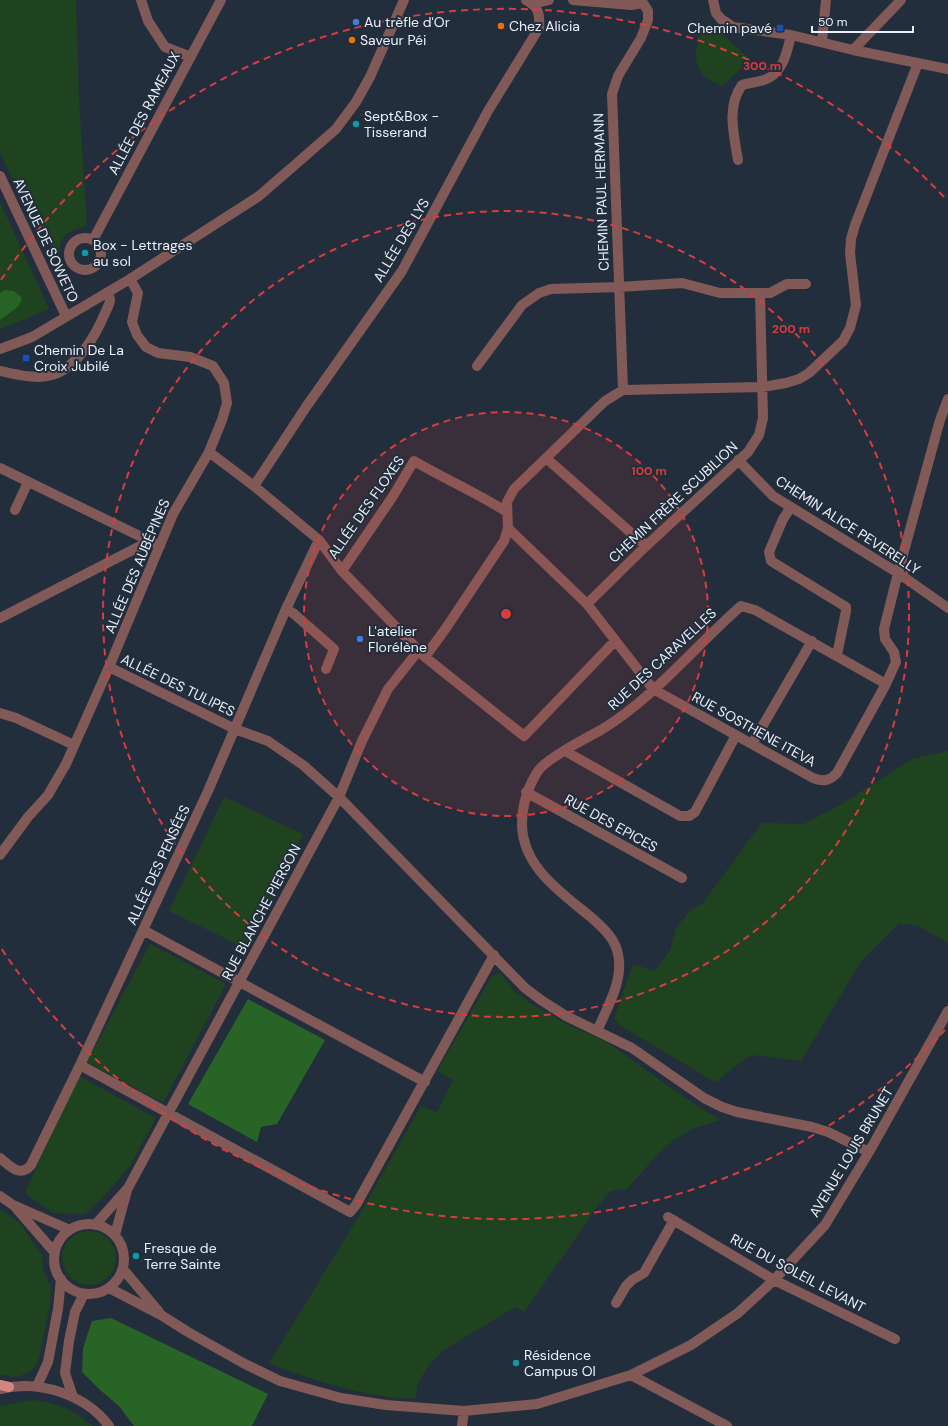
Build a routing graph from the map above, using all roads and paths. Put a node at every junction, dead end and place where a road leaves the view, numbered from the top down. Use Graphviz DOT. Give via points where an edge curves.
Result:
graph roads {
  1 [pos="142,0"];
  2 [pos="221,0"];
  3 [pos="404,0"];
  4 [pos="549,0"];
  5 [pos="573,0"];
  6 [pos="713,0"];
  7 [pos="826,0"];
  8 [pos="901,0"];
  9 [pos="643,1"];
  10 [pos="529,2"];
  11 [pos="791,35"];
  12 [pos="822,42"];
  13 [pos="853,50"];
  14 [pos="191,56"];
  15 [pos="918,63"];
  16 [pos="948,69"];
  17 [pos="738,160"];
  18 [pos="0,176"];
  19 [pos="93,240"];
  20 [pos="130,279"];
  21 [pos="806,284"];
  22 [pos="619,287"];
  23 [pos="108,292"];
  24 [pos="760,293"];
  25 [pos="66,316"];
  26 [pos="0,349"];
  27 [pos="477,366"];
  28 [pos="0,371"];
  29 [pos="762,387"];
  30 [pos="623,390"];
  31 [pos="948,399"];
  32 [pos="209,452"];
  33 [pos="546,458"];
  34 [pos="738,460"];
  35 [pos="0,468"];
  36 [pos="28,482"];
  37 [pos="254,486"];
  38 [pos="791,507"];
  39 [pos="15,510"];
  40 [pos="507,512"];
  41 [pos="508,528"];
  42 [pos="319,540"];
  43 [pos="150,541"];
  44 [pos="160,546"];
  45 [pos="646,546"];
  46 [pos="342,571"];
  47 [pos="898,573"];
  48 [pos="587,604"];
  49 [pos="948,608"];
  50 [pos="286,609"];
  51 [pos="0,618"];
  52 [pos="615,641"];
  53 [pos="812,641"];
  54 [pos="422,653"];
  55 [pos="837,655"];
  56 [pos="110,667"];
  57 [pos="326,670"];
  58 [pos="886,684"];
  59 [pos="654,689"];
  60 [pos="0,713"];
  61 [pos="235,729"];
  62 [pos="736,735"];
  63 [pos="752,744"];
  64 [pos="74,745"];
  65 [pos="565,751"];
  66 [pos="526,792"];
  67 [pos="339,797"];
  68 [pos="0,855"];
  69 [pos="682,878"];
  70 [pos="143,930"];
  71 [pos="494,955"];
  72 [pos="240,982"];
  73 [pos="948,1011"];
  74 [pos="945,1024"];
  75 [pos="597,1031"];
  76 [pos="80,1065"];
  77 [pos="425,1082"];
  78 [pos="169,1114"];
  79 [pos="869,1152"];
  80 [pos="0,1158"];
  81 [pos="128,1188"];
  82 [pos="0,1196"];
  83 [pos="13,1206"];
  84 [pos="95,1225"];
  85 [pos="70,1230"];
  86 [pos="115,1235"];
  87 [pos="55,1253"];
  88 [pos="123,1269"];
  89 [pos="61,1279"];
  90 [pos="774,1280"];
  91 [pos="109,1288"];
  92 [pos="84,1294"];
  93 [pos="616,1303"];
  94 [pos="162,1315"];
  95 [pos="895,1339"];
  96 [pos="632,1375"];
  97 [pos="37,1386"];
  98 [pos="3,1387"];
  99 [pos="73,1397"];
  100 [pos="464,1411"];
  101 [pos="723,1425"];
  102 [pos="109,1426"];
  103 [pos="462,1426"];
  1 -- 14 [label="street" via="148,21 165,47"];
  2 -- 14 [label="street, ALLÉE DES RAMEAUX"];
  3 -- 20 [label="street" via="367,83 336,129 259,196"];
  4 -- 10 [label="street"];
  5 -- 9 [label="street" via="630,5"];
  6 -- 11 [label="street" via="716,13 733,27"];
  7 -- 12 [label="street"];
  8 -- 13 [label="street"];
  9 -- 22 [label="street, CHEMIN PAUL HERMANN" via="648,11 648,20 641,38 618,76 612,94"];
  10 -- 37 [label="street, ALLÉE DES LYS" via="540,15 539,28 488,111 410,258"];
  11 -- 12 [label="street"];
  11 -- 17 [label="street" via="782,64 776,74 765,80 742,85 737,92 732,115"];
  12 -- 13 [label="street"];
  13 -- 15 [label="street"];
  14 -- 19 [label="street, ALLÉE DES RAMEAUX"];
  15 -- 16 [label="street"];
  15 -- 29 [label="street" via="851,239 850,253 856,305 850,328 843,341 810,373 786,383"];
  18 -- 25 [label="street, AVENUE DE SOWETO"];
  20 -- 23 [label="street"];
  20 -- 32 [label="street, ALLÉE DES AUBÉPINES" via="138,293 132,322 146,347 158,353 190,357 213,366 224,383 227,403"];
  21 -- 24 [label="street" via="787,284 770,293"];
  22 -- 24 [label="street" via="682,284 720,293"];
  22 -- 27 [label="street" via="551,289 539,293 522,305"];
  22 -- 30 [label="street, CHEMIN PAUL HERMANN"];
  23 -- 25 [label="street"];
  23 -- 28 [label="street" via="110,300 99,327 91,341 66,368 52,375 37,376"];
  24 -- 29 [label="street, CHEMIN FRÈRE SCUBILION"];
  25 -- 26 [label="street" via="32,338"];
  29 -- 30 [label="street"];
  29 -- 34 [label="street, CHEMIN FRÈRE SCUBILION" via="763,418 759,435 748,452"];
  30 -- 33 [label="street" via="605,401"];
  31 -- 47 [label="street"];
  32 -- 37 [label="street, ALLÉE DES FLOXES"];
  32 -- 44 [label="street, ALLÉE DES AUBÉPINES" via="173,514"];
  33 -- 40 [label="street" via="514,489 507,502"];
  33 -- 45 [label="street"];
  34 -- 38 [label="street, CHEMIN ALICE PEVERELLY" via="773,496"];
  34 -- 45 [label="street, CHEMIN FRÈRE SCUBILION"];
  35 -- 36 [label="street"];
  36 -- 39 [label="street"];
  36 -- 43 [label="street"];
  37 -- 42 [label="street, ALLÉE DES FLOXES"];
  38 -- 47 [label="street, CHEMIN ALICE PEVERELLY"];
  38 -- 55 [label="street" via="769,552 771,561 846,608"];
  40 -- 41 [label="street"];
  40 -- 46 [label="street, ALLÉE DES FLOXES" via="414,461"];
  41 -- 48 [label="street"];
  41 -- 54 [label="street, RUE BLANCHE PIERSON" via="504,541 446,628"];
  42 -- 46 [label="street, ALLÉE DES FLOXES"];
  42 -- 50 [label="street, ALLÉE DES PENSÉES"];
  43 -- 44 [label="street"];
  43 -- 51 [label="street"];
  44 -- 56 [label="street, ALLÉE DES AUBÉPINES"];
  45 -- 48 [label="street, CHEMIN FRÈRE SCUBILION"];
  46 -- 54 [label="street"];
  47 -- 49 [label="street, CHEMIN ALICE PEVERELLY"];
  47 -- 58 [label="street" via="884,634 894,652 896,662"];
  48 -- 52 [label="street"];
  50 -- 57 [label="street" via="334,649"];
  50 -- 61 [label="street, ALLÉE DES PENSÉES"];
  52 -- 54 [label="street" via="524,736"];
  52 -- 59 [label="street"];
  53 -- 55 [label="street, RUE DES CARAVELLES"];
  53 -- 59 [label="street, RUE DES CARAVELLES" via="755,610 741,606"];
  53 -- 63 [label="street"];
  54 -- 67 [label="street, RUE BLANCHE PIERSON" via="404,663 388,689 362,741"];
  55 -- 58 [label="street, RUE DES CARAVELLES"];
  56 -- 61 [label="street, ALLÉE DES TULIPES"];
  56 -- 64 [label="street, ALLÉE DES AUBÉPINES"];
  58 -- 63 [label="street, RUE SOSTHENE ITEVA" via="837,773 831,779 822,781 813,778"];
  59 -- 62 [label="street, RUE SOSTHENE ITEVA"];
  59 -- 65 [label="street, RUE DES CARAVELLES" via="619,719"];
  60 -- 64 [label="street"];
  61 -- 67 [label="street, ALLÉE DES TULIPES" via="268,741 303,765"];
  61 -- 70 [label="street, ALLÉE DES PENSÉES"];
  62 -- 63 [label="street, RUE SOSTHENE ITEVA"];
  62 -- 65 [label="street" via="695,812 689,816 680,816"];
  64 -- 68 [label="street, ALLÉE DES AUBÉPINES" via="48,795"];
  65 -- 66 [label="street, RUE DES CARAVELLES" via="539,770"];
  66 -- 69 [label="street, RUE DES EPICES"];
  66 -- 75 [label="street, RUE DES CARAVELLES" via="522,834 528,855 549,882 606,930 619,954 618,980"];
  67 -- 71 [label="street, ALLÉE DES TULIPES"];
  67 -- 72 [label="street, RUE BLANCHE PIERSON"];
  70 -- 72 [label="street"];
  70 -- 76 [label="street, ALLÉE DES PENSÉES"];
  71 -- 75 [label="street, ALLÉE DES TULIPES" via="540,1000"];
  71 -- 77 [label="street"];
  72 -- 77 [label="street"];
  72 -- 78 [label="street, RUE BLANCHE PIERSON"];
  73 -- 74 [label="street, AVENUE LOUIS BRUNET"];
  74 -- 79 [label="street, AVENUE LOUIS BRUNET"];
  75 -- 79 [label="street, ALLÉE DES TULIPES" via="632,1048 704,1098 722,1107 812,1127"];
  76 -- 78 [label="street"];
  76 -- 80 [label="street, ALLÉE DES PENSÉES" via="27,1170 16,1170"];
  77 -- 78 [label="street" via="350,1212"];
  78 -- 81 [label="street, RUE BLANCHE PIERSON"];
  79 -- 90 [label="street, AVENUE LOUIS BRUNET" via="825,1225"];
  81 -- 84 [label="street, RUE BLANCHE PIERSON"];
  81 -- 86 [label="street, RUE BLANCHE PIERSON"];
  82 -- 83 [label="street"];
  83 -- 85 [label="street"];
  83 -- 87 [label="street"];
  84 -- 85 [label="street" via="82,1225"];
  84 -- 86 [label="street" via="106,1228"];
  85 -- 87 [label="street" via="60,1240"];
  86 -- 88 [label="street" via="122,1245"];
  87 -- 89 [label="street" via="56,1271"];
  88 -- 91 [label="street"];
  88 -- 94 [label="street, AVENUE LOUIS BRUNET"];
  89 -- 92 [label="street" via="67,1286"];
  89 -- 97 [label="street" via="48,1362"];
  90 -- 93 [label="street, RUE DU SOLEIL LEVANT" via="671,1218 644,1273 626,1286"];
  90 -- 95 [label="street, RUE DU SOLEIL LEVANT"];
  90 -- 96 [label="street, AVENUE LOUIS BRUNET" via="738,1312 692,1345"];
  91 -- 92 [label="street" via="101,1292"];
  91 -- 94 [label="street, AVENUE LOUIS BRUNET"];
  92 -- 99 [label="street" via="75,1312 65,1373"];
  94 -- 100 [label="street, AVENUE LOUIS BRUNET" via="243,1363 280,1380 341,1398 386,1405"];
  96 -- 100 [label="street, AVENUE LOUIS BRUNET" via="537,1404"];
  96 -- 101 [label="street"];
  97 -- 98 [label="street"];
  97 -- 99 [label="street"];
  99 -- 102 [label="street" via="90,1408"];
  100 -- 103 [label="street"];
}
